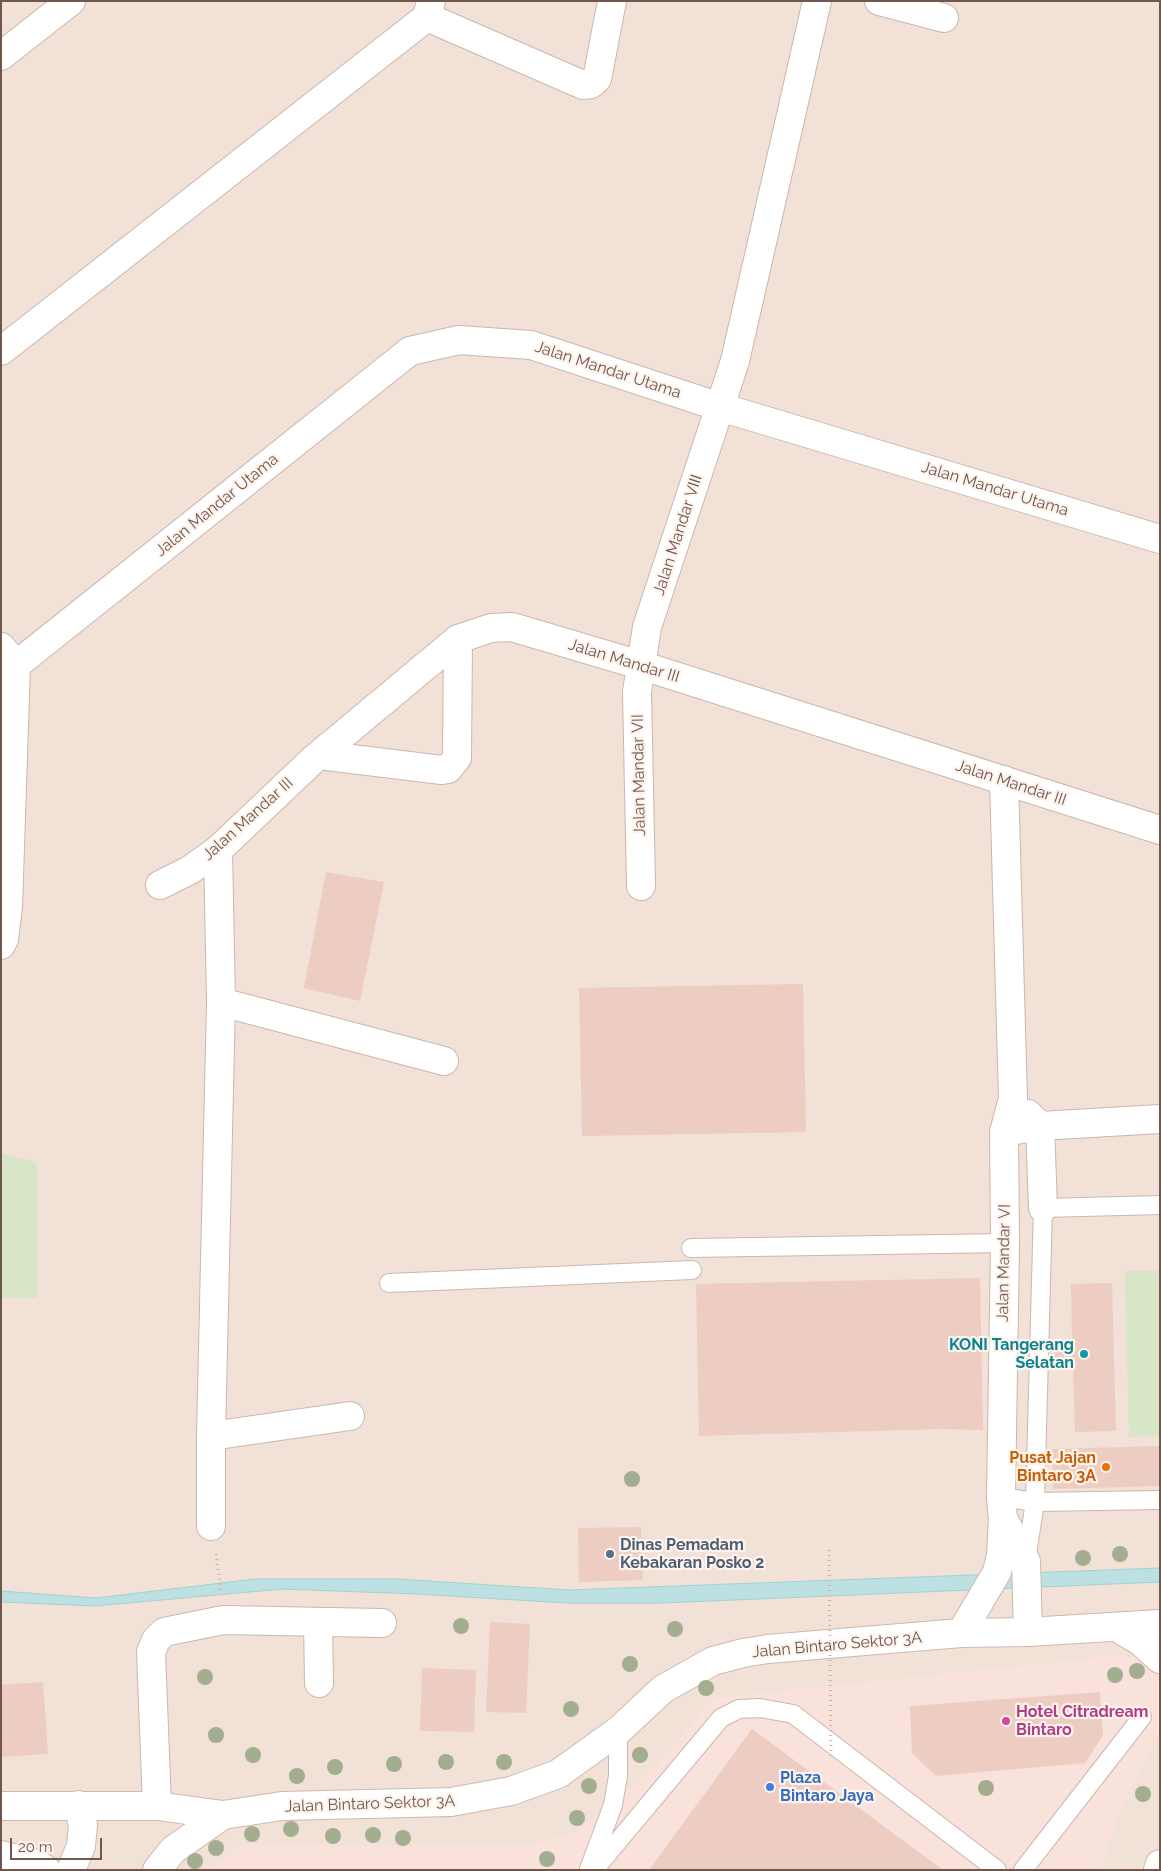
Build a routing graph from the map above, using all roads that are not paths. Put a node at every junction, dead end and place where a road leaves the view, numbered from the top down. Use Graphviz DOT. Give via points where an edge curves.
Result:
graph roads {
  1 [pos="71,1"];
  2 [pos="612,1"];
  3 [pos="817,1"];
  4 [pos="879,1"];
  5 [pos="429,9"];
  6 [pos="944,18"];
  7 [pos="1,56"];
  8 [pos="1,351"];
  9 [pos="720,407"];
  10 [pos="1160,538"];
  11 [pos="458,639"];
  12 [pos="6,663"];
  13 [pos="640,665"];
  14 [pos="319,755"];
  15 [pos="1004,780"];
  16 [pos="1160,830"];
  17 [pos="218,850"];
  18 [pos="160,884"];
  19 [pos="641,886"];
  20 [pos="1,945"];
  21 [pos="221,1002"];
  22 [pos="444,1061"];
  23 [pos="1013,1099"];
  24 [pos="1160,1119"];
  25 [pos="1040,1126"];
  26 [pos="1004,1132"];
  27 [pos="1160,1205"];
  28 [pos="1043,1208"];
  29 [pos="1005,1243"];
  30 [pos="691,1248"];
  31 [pos="692,1270"];
  32 [pos="389,1283"];
  33 [pos="350,1416"];
  34 [pos="211,1436"];
  35 [pos="1160,1500"];
  36 [pos="1034,1502"];
  37 [pos="1002,1508"];
  38 [pos="211,1526"];
  39 [pos="1026,1563"];
  40 [pos="1028,1620"];
  41 [pos="318,1622"];
  42 [pos="382,1623"];
  43 [pos="967,1623"];
  44 [pos="1160,1624"];
  45 [pos="1116,1627"];
  46 [pos="1160,1659"];
  47 [pos="319,1683"];
  48 [pos="1142,1717"];
  49 [pos="618,1731"];
  50 [pos="78,1805"];
  51 [pos="1,1806"];
  52 [pos="157,1806"];
  53 [pos="223,1815"];
  54 [pos="1,1855"];
  55 [pos="1160,1864"];
  56 [pos="46,1870"];
  57 [pos="72,1870"];
  58 [pos="156,1870"];
  59 [pos="588,1870"];
  60 [pos="594,1870"];
  61 [pos="996,1870"];
  62 [pos="1023,1870"];
  63 [pos="1158,1870"];
  1 -- 7 [label="street"];
  2 -- 5 [label="street" via="597,78 591,84 583,85"];
  3 -- 9 [label="street, Jalan Mandar VIII" via="735,361"];
  4 -- 6 [label="street"];
  5 -- 8 [label="street"];
  9 -- 10 [label="street, Jalan Mandar Utama"];
  9 -- 12 [label="street, Jalan Mandar Utama" via="530,345 459,340 410,351"];
  9 -- 13 [label="street, Jalan Mandar VIII" via="647,627"];
  11 -- 13 [label="street, Jalan Mandar III" via="491,628 512,627"];
  11 -- 14 [label="street, Jalan Mandar III"];
  11 -- 14 [label="street" via="457,758 448,769"];
  12 -- 20 [label="street" via="8,907"];
  13 -- 15 [label="street, Jalan Mandar III"];
  13 -- 19 [label="street, Jalan Mandar VII" via="637,692"];
  14 -- 17 [label="street, Jalan Mandar III"];
  15 -- 16 [label="street, Jalan Mandar III"];
  15 -- 23 [label="street, Jalan Mandar VI"];
  17 -- 18 [label="street, Jalan Mandar III" via="190,870"];
  17 -- 21 [label="street"];
  21 -- 22 [label="street"];
  21 -- 34 [label="street"];
  23 -- 25 [label="street"];
  23 -- 26 [label="street, Jalan Mandar VI"];
  24 -- 25 [label="street"];
  25 -- 26 [label="street"];
  25 -- 28 [label="street"];
  26 -- 29 [label="street, Jalan Mandar VI"];
  27 -- 28 [label="lane"];
  28 -- 36 [label="lane"];
  29 -- 30 [label="lane"];
  29 -- 37 [label="street, Jalan Mandar VI"];
  31 -- 32 [label="lane"];
  33 -- 34 [label="street"];
  34 -- 38 [label="street"];
  35 -- 36 [label="lane"];
  36 -- 37 [label="lane"];
  36 -- 39 [label="lane"];
  37 -- 39 [label="street, Jalan Mandar VI"];
  37 -- 43 [label="street, Jalan Mandar VI" via="1002,1555 997,1572"];
  39 -- 40 [label="street, Jalan Mandar VI"];
  40 -- 43 [label="street, Jalan Bintaro Sektor 3A"];
  40 -- 45 [label="street, Jalan Bintaro Sektor 3A"];
  41 -- 42 [label="street"];
  41 -- 47 [label="street"];
  41 -- 52 [label="street" via="223,1620 164,1632 156,1640 151,1652"];
  43 -- 49 [label="street, Jalan Bintaro Sektor 3A" via="768,1649 713,1661 663,1690"];
  44 -- 45 [label="street, Jalan Bintaro Sektor 3A"];
  45 -- 46 [label="street" via="1140,1641"];
  48 -- 62 [label="lane"];
  49 -- 53 [label="street, Jalan Bintaro Sektor 3A" via="558,1774 511,1790 452,1802 282,1806"];
  49 -- 59 [label="lane" via="618,1776 613,1805"];
  50 -- 51 [label="street"];
  50 -- 52 [label="street"];
  50 -- 57 [label="street" via="83,1825 82,1846"];
  52 -- 53 [label="street"];
  53 -- 58 [label="street, Jalan Bintaro Sektor 3A" via="173,1850"];
  54 -- 56 [label="street" via="36,1864"];
  55 -- 63 [label="street"];
  60 -- 61 [label="lane" via="721,1718 739,1709 760,1708 793,1714"];
}
